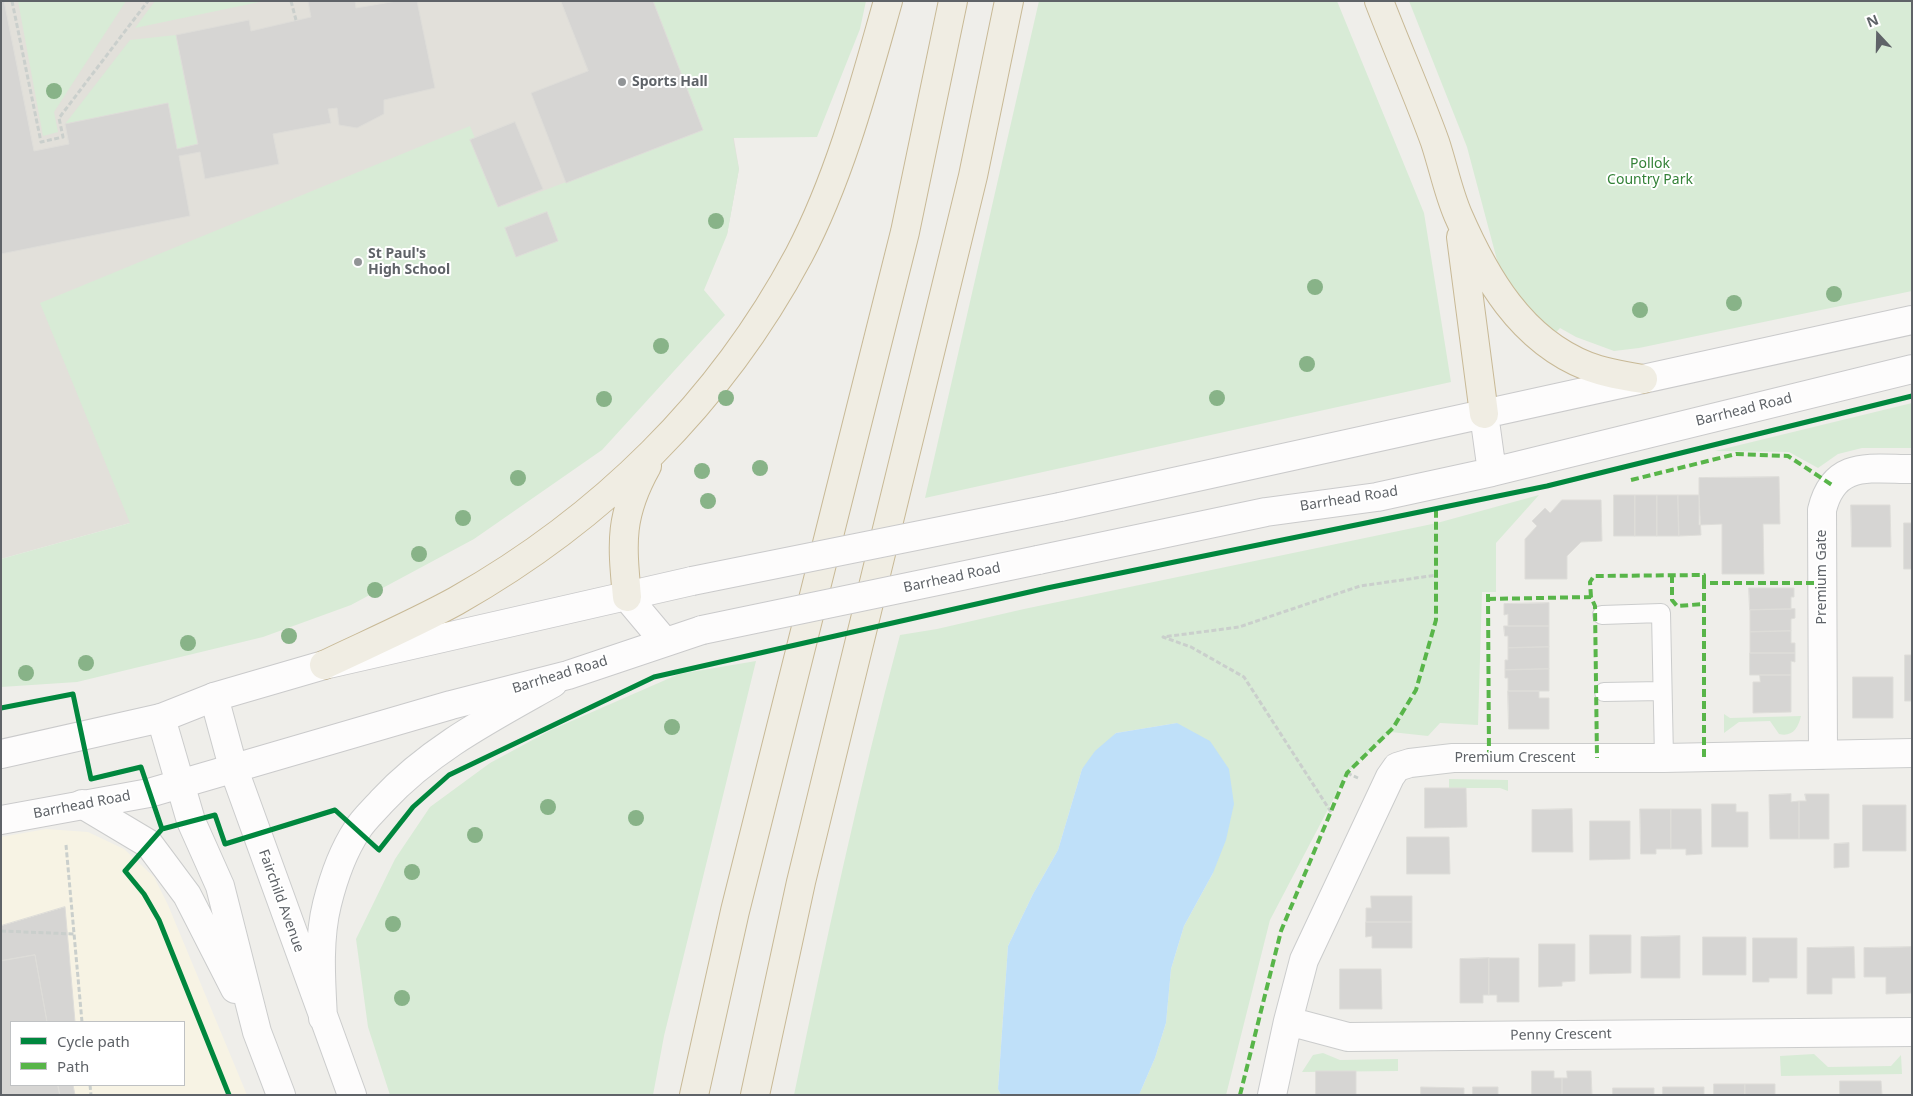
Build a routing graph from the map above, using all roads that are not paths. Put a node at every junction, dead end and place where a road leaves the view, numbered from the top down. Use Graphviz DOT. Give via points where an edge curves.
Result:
graph roads {
  1 [pos="888,1"];
  2 [pos="953,1"];
  3 [pos="1010,1"];
  4 [pos="1378,1"];
  5 [pos="1458,214"];
  6 [pos="1912,320"];
  7 [pos="1912,369"];
  8 [pos="1643,379"];
  9 [pos="1484,414"];
  10 [pos="681,425"];
  11 [pos="1912,469"];
  12 [pos="1492,472"];
  13 [pos="627,597"];
  14 [pos="1602,615"];
  15 [pos="664,641"];
  16 [pos="324,665"];
  17 [pos="568,675"];
  18 [pos="1662,691"];
  19 [pos="1604,692"];
  20 [pos="214,697"];
  21 [pos="161,718"];
  22 [pos="1912,753"];
  23 [pos="1,754"];
  24 [pos="1823,755"];
  25 [pos="1664,758"];
  26 [pos="233,767"];
  27 [pos="180,782"];
  28 [pos="82,804"];
  29 [pos="1,820"];
  30 [pos="323,1018"];
  31 [pos="1288,1021"];
  32 [pos="257,1032"];
  33 [pos="1912,1032"];
  34 [pos="281,1095"];
  35 [pos="352,1095"];
  36 [pos="694,1095"];
  37 [pos="755,1095"];
  38 [pos="1272,1095"];
  1 -- 10 [label="highway" via="849,130 822,204 799,254 747,340"];
  2 -- 36 [label="highway" via="905,232 737,901"];
  3 -- 37 [label="highway" via="971,186 830,759"];
  4 -- 5 [label="highway" via="1435,142"];
  5 -- 8 [label="highway" via="1505,302 1542,342 1587,366"];
  5 -- 9 [label="highway"];
  6 -- 8 [label="main road"];
  7 -- 12 [label="main road, Barrhead Road"];
  8 -- 9 [label="main road"];
  9 -- 12 [label="main road"];
  9 -- 13 [label="main road, bridge"];
  10 -- 13 [label="highway" via="647,467 631,500 623,529"];
  10 -- 16 [label="highway" via="620,484 540,548 454,602"];
  11 -- 24 [label="main road, Premium Gate" via="1854,470 1826,492 1822,510"];
  12 -- 15 [label="main road, Barrhead Road, bridge" via="1377,497 1266,512 702,630"];
  13 -- 15 [label="main road"];
  13 -- 16 [label="main road" via="495,624"];
  14 -- 18 [label="lane" via="1661,613"];
  15 -- 17 [label="main road, Barrhead Road"];
  16 -- 20 [label="main road"];
  17 -- 26 [label="main road, Barrhead Road"];
  17 -- 30 [label="main road, Fairchild Avenue" via="462,734 428,758 396,786 357,830 327,905 321,971"];
  18 -- 19 [label="lane"];
  18 -- 25 [label="lane"];
  20 -- 21 [label="main road"];
  20 -- 26 [label="main road, Fairchild Avenue"];
  21 -- 23 [label="main road"];
  21 -- 27 [label="main road"];
  22 -- 24 [label="main road, Premium Crescent"];
  24 -- 25 [label="main road, Premium Crescent"];
  25 -- 31 [label="main road, Premium Crescent" via="1453,758 1398,767 1390,777 1304,960"];
  26 -- 27 [label="main road, Barrhead Road"];
  26 -- 30 [label="main road, Fairchild Avenue"];
  27 -- 28 [label="main road, Barrhead Road" via="149,793"];
  27 -- 32 [label="main road" via="194,828 220,886"];
  28 -- 29 [label="main road, Barrhead Road"];
  28 -- 32 [label="main road" via="149,844 173,875"];
  30 -- 35 [label="main road, Fairchild Avenue"];
  31 -- 33 [label="main road, Penny Crescent" via="1348,1037"];
  31 -- 38 [label="main road"];
  32 -- 34 [label="main road"];
}
